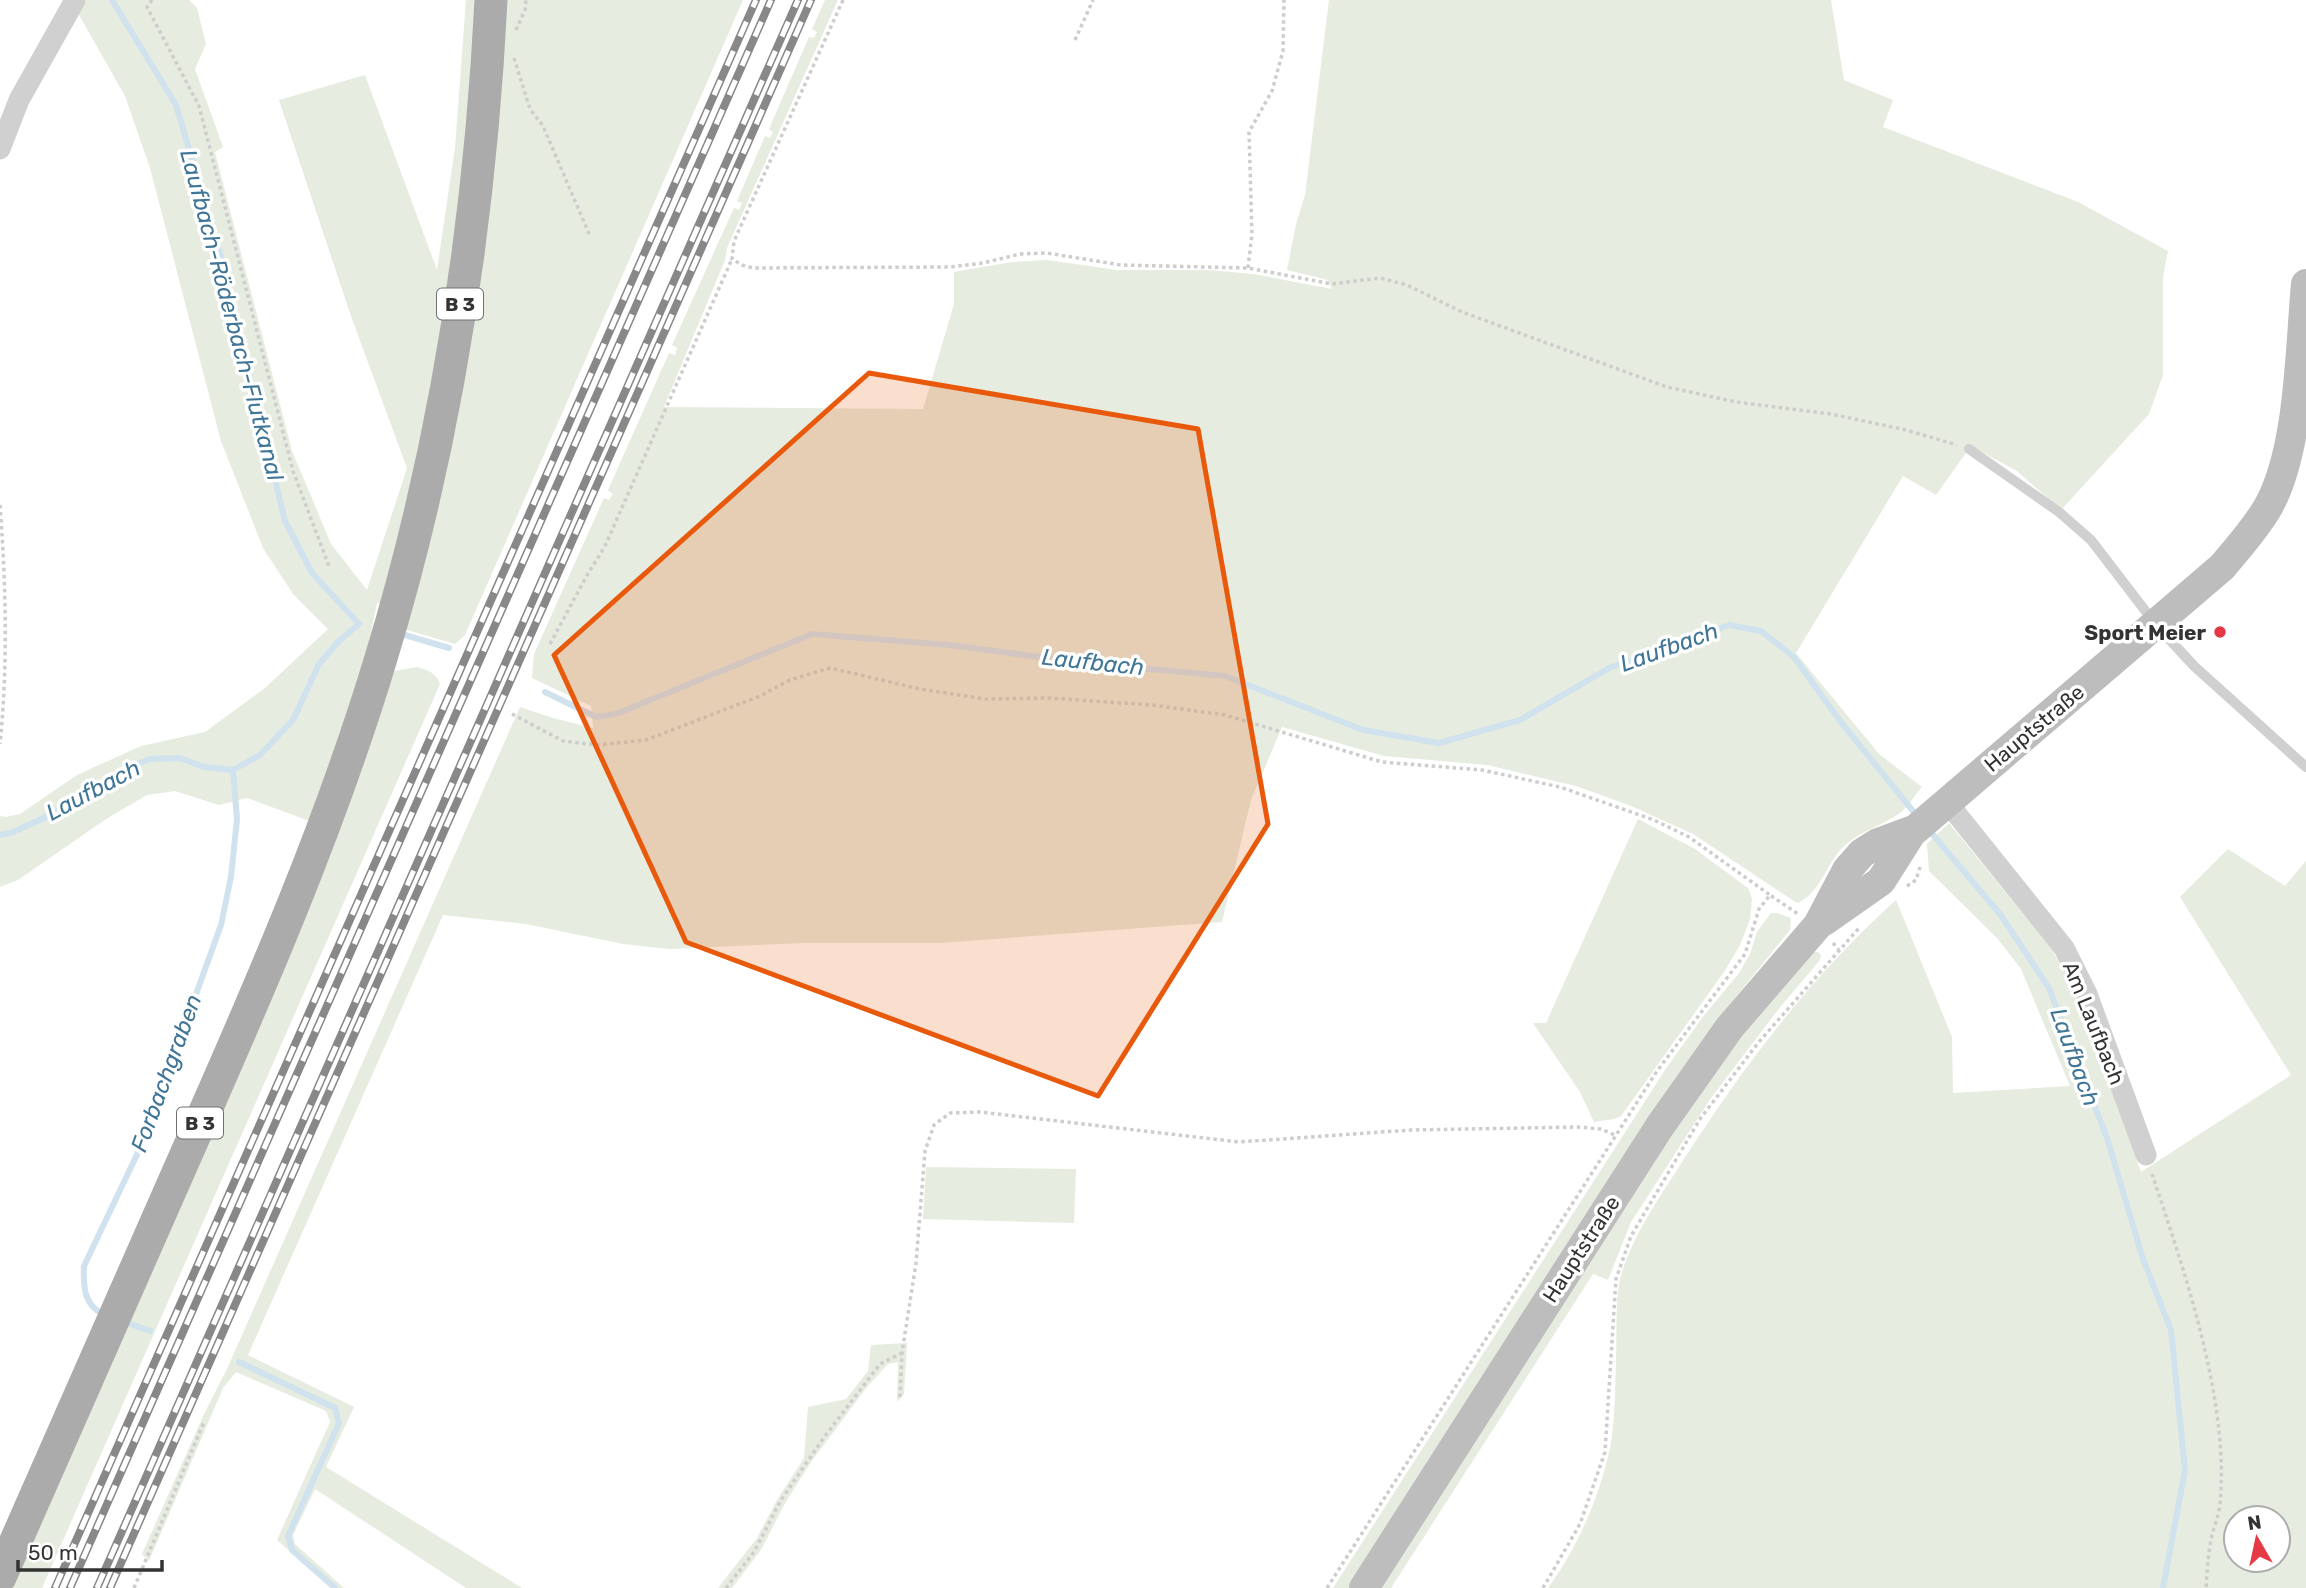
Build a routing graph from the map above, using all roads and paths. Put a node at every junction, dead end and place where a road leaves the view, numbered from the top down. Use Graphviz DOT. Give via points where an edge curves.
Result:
graph roads {
  1 [pos="75,0"];
  2 [pos="152,0"];
  3 [pos="491,0"];
  4 [pos="526,0"];
  5 [pos="844,0"];
  6 [pos="1093,0"];
  7 [pos="1284,0"];
  8 [pos="513,40"];
  9 [pos="1075,40"];
  10 [pos="513,48"];
  11 [pos="0,149"];
  12 [pos="590,236"];
  13 [pos="732,259"];
  14 [pos="1248,268"];
  15 [pos="2306,284"];
  16 [pos="2300,415"];
  17 [pos="1969,449"];
  18 [pos="0,505"];
  19 [pos="330,569"];
  20 [pos="2157,626"];
  21 [pos="550,644"];
  22 [pos="512,714"];
  23 [pos="0,744"];
  24 [pos="2306,767"];
  25 [pos="1927,820"];
  26 [pos="1907,887"];
  27 [pos="1770,895"];
  28 [pos="1809,920"];
  29 [pos="1859,927"];
  30 [pos="1617,1136"];
  31 [pos="2146,1155"];
  32 [pos="902,1353"];
  33 [pos="900,1397"];
  34 [pos="204,1422"];
  35 [pos="0,1577"];
  36 [pos="134,1588"];
  37 [pos="726,1588"];
  38 [pos="1327,1588"];
  39 [pos="1364,1588"];
  40 [pos="1543,1588"];
  41 [pos="2206,1588"];
  1 -- 11 [label="street" via="19,100"];
  2 -- 19 [label="path" via="147,7 199,106 293,471"];
  3 -- 35 [label="main road, B 3" via="467,262 447,390 381,661 328,816 262,983"];
  4 -- 8 [label="path"];
  5 -- 13 [label="path" via="740,225"];
  6 -- 9 [label="path"];
  7 -- 14 [label="path" via="1283,51 1272,91 1249,132 1252,234"];
  10 -- 12 [label="path" via="530,109 543,126"];
  13 -- 14 [label="path" via="753,268 950,267 1047,253 1121,265"];
  13 -- 21 [label="path" via="606,546"];
  14 -- 17 [label="path" via="1332,284 1380,278 1667,387 1736,402 1830,414"];
  15 -- 16 [label="street, Hauptstraße"];
  16 -- 20 [label="street, Hauptstraße" via="2269,506 2222,567"];
  17 -- 20 [label="lane" via="2091,540"];
  18 -- 23 [label="path" via="6,580 6,688"];
  20 -- 24 [label="lane" via="2194,666"];
  20 -- 25 [label="street, Hauptstraße"];
  22 -- 27 [label="path" via="563,741 597,746 646,740 830,668 985,699 1049,698 1213,713 1382,762 1482,770 1560,787 1689,837"];
  25 -- 26 [label="path" via="1920,868"];
  25 -- 28 [label="street, Hauptstraße" via="1862,853"];
  25 -- 31 [label="street, Am Laufbach" via="2064,948 2087,994"];
  27 -- 28 [label="path"];
  27 -- 30 [label="path" via="1759,909 1745,954 1676,1044"];
  28 -- 39 [label="street, Hauptstraße" via="1660,1126"];
  29 -- 40 [label="path" via="1758,1043 1700,1119 1631,1236 1616,1279 1605,1452 1580,1524"];
  30 -- 32 [label="path" via="1577,1127 1411,1130 1238,1142 980,1112 950,1113 934,1125 925,1151 916,1263"];
  30 -- 38 [label="path"];
  31 -- 41 [label="path" via="2199,1332 2220,1439 2220,1505"];
  32 -- 33 [label="path"];
  32 -- 37 [label="path" via="880,1364 825,1436 780,1500 754,1552"];
  34 -- 36 [label="path"];
}
